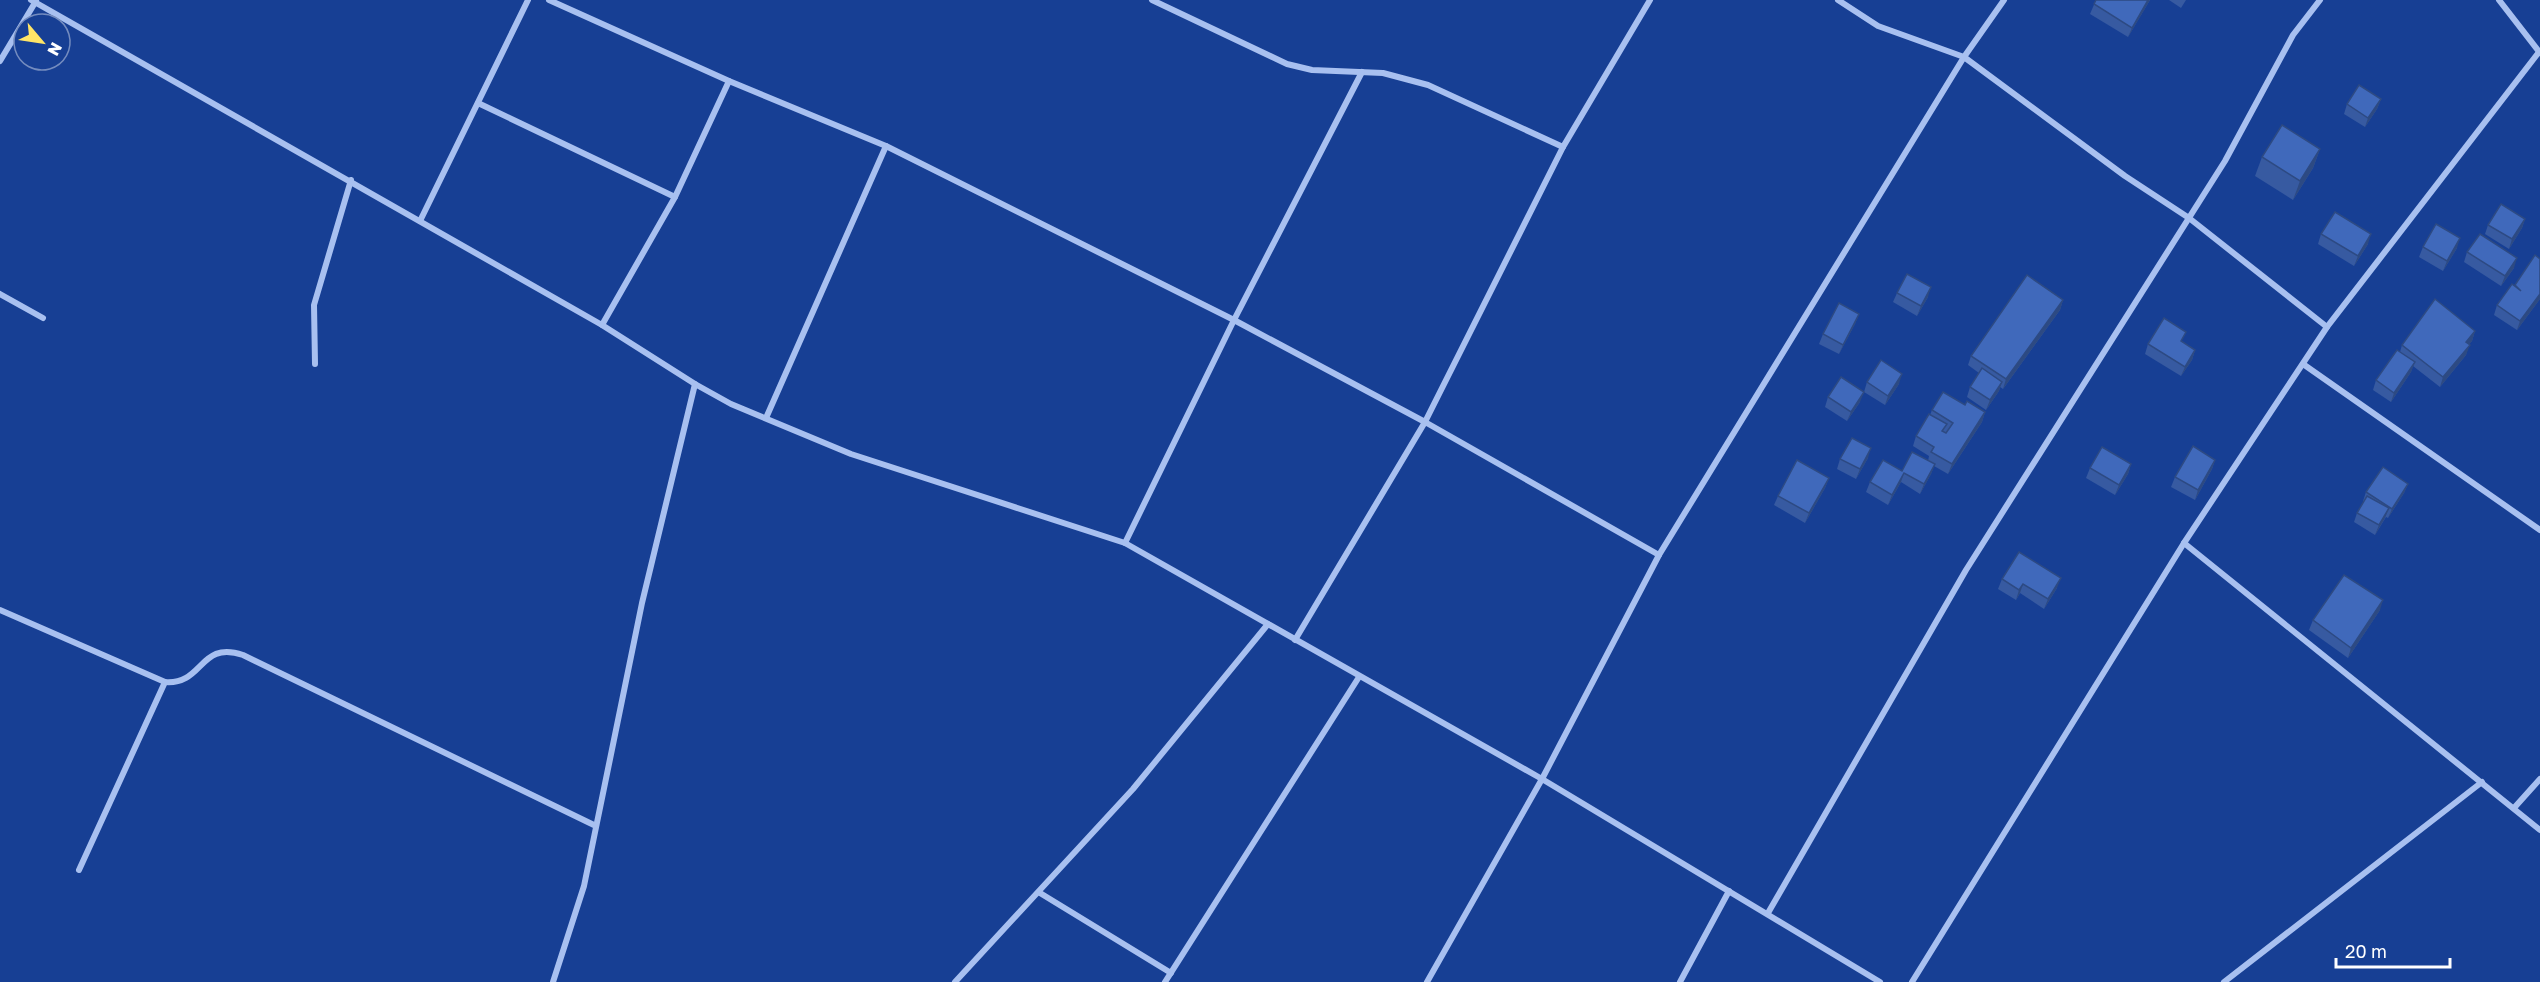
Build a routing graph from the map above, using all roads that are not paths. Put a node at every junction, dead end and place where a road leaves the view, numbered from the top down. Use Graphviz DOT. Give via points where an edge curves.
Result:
graph roads {
  1 [pos="528,0"];
  2 [pos="549,0"];
  3 [pos="1152,0"];
  4 [pos="1650,0"];
  5 [pos="1838,0"];
  6 [pos="2004,0"];
  7 [pos="2320,0"];
  8 [pos="2499,0"];
  9 [pos="34,1"];
  10 [pos="2540,52"];
  11 [pos="1964,57"];
  12 [pos="0,61"];
  13 [pos="1362,72"];
  14 [pos="729,81"];
  15 [pos="478,103"];
  16 [pos="886,146"];
  17 [pos="1563,147"];
  18 [pos="351,180"];
  19 [pos="675,197"];
  20 [pos="2188,218"];
  21 [pos="420,221"];
  22 [pos="0,294"];
  23 [pos="43,318"];
  24 [pos="1234,320"];
  25 [pos="602,325"];
  26 [pos="2327,327"];
  27 [pos="315,364"];
  28 [pos="2303,364"];
  29 [pos="695,384"];
  30 [pos="766,418"];
  31 [pos="1425,422"];
  32 [pos="2540,530"];
  33 [pos="1125,543"];
  34 [pos="2184,543"];
  35 [pos="1659,555"];
  36 [pos="0,610"];
  37 [pos="1268,624"];
  38 [pos="1295,640"];
  39 [pos="1359,677"];
  40 [pos="165,682"];
  41 [pos="1542,778"];
  42 [pos="2540,779"];
  43 [pos="2482,782"];
  44 [pos="2514,808"];
  45 [pos="596,826"];
  46 [pos="2540,830"];
  47 [pos="79,870"];
  48 [pos="1729,891"];
  49 [pos="1040,893"];
  50 [pos="1768,913"];
  51 [pos="1171,973"];
  52 [pos="553,982"];
  53 [pos="955,982"];
  54 [pos="1165,982"];
  55 [pos="1427,982"];
  56 [pos="1680,982"];
  57 [pos="1880,982"];
  58 [pos="1912,982"];
  59 [pos="2224,982"];
  1 -- 15 [label="street"];
  2 -- 14 [label="street"];
  3 -- 13 [label="street" via="1287,63 1312,70"];
  4 -- 17 [label="street"];
  5 -- 11 [label="street" via="1878,26"];
  6 -- 11 [label="street"];
  7 -- 20 [label="street" via="2293,35 2225,161"];
  8 -- 10 [label="street"];
  9 -- 12 [label="street"];
  9 -- 18 [label="street"];
  10 -- 26 [label="street"];
  11 -- 20 [label="street"];
  11 -- 35 [label="street"];
  13 -- 17 [label="street" via="1383,73 1428,86"];
  13 -- 24 [label="street"];
  14 -- 16 [label="street"];
  14 -- 19 [label="street"];
  15 -- 19 [label="street"];
  15 -- 21 [label="street"];
  16 -- 24 [label="street"];
  16 -- 30 [label="street"];
  17 -- 31 [label="street"];
  18 -- 21 [label="street"];
  18 -- 27 [label="street" via="314,305"];
  19 -- 25 [label="street"];
  20 -- 26 [label="street"];
  20 -- 50 [label="street" via="1966,570"];
  21 -- 25 [label="street"];
  22 -- 23 [label="street"];
  24 -- 31 [label="street"];
  24 -- 33 [label="street"];
  25 -- 29 [label="street"];
  26 -- 28 [label="street"];
  28 -- 32 [label="street"];
  28 -- 34 [label="street"];
  29 -- 30 [label="street"];
  29 -- 45 [label="street" via="642,603"];
  30 -- 33 [label="street" via="851,454"];
  31 -- 35 [label="street"];
  31 -- 38 [label="street"];
  33 -- 37 [label="street"];
  34 -- 43 [label="street"];
  34 -- 58 [label="street"];
  35 -- 41 [label="street"];
  36 -- 40 [label="street"];
  37 -- 38 [label="street"];
  37 -- 49 [label="street" via="1133,789"];
  38 -- 39 [label="street"];
  39 -- 41 [label="street"];
  39 -- 51 [label="street"];
  40 -- 45 [label="street" via="184,681 216,652 243,655"];
  40 -- 47 [label="street"];
  41 -- 48 [label="street"];
  41 -- 55 [label="street"];
  42 -- 44 [label="street"];
  43 -- 44 [label="street"];
  43 -- 59 [label="street"];
  44 -- 46 [label="street"];
  45 -- 52 [label="street" via="584,886"];
  48 -- 50 [label="street"];
  48 -- 56 [label="street"];
  49 -- 51 [label="street"];
  49 -- 53 [label="street"];
  50 -- 57 [label="street"];
  51 -- 54 [label="street"];
}
